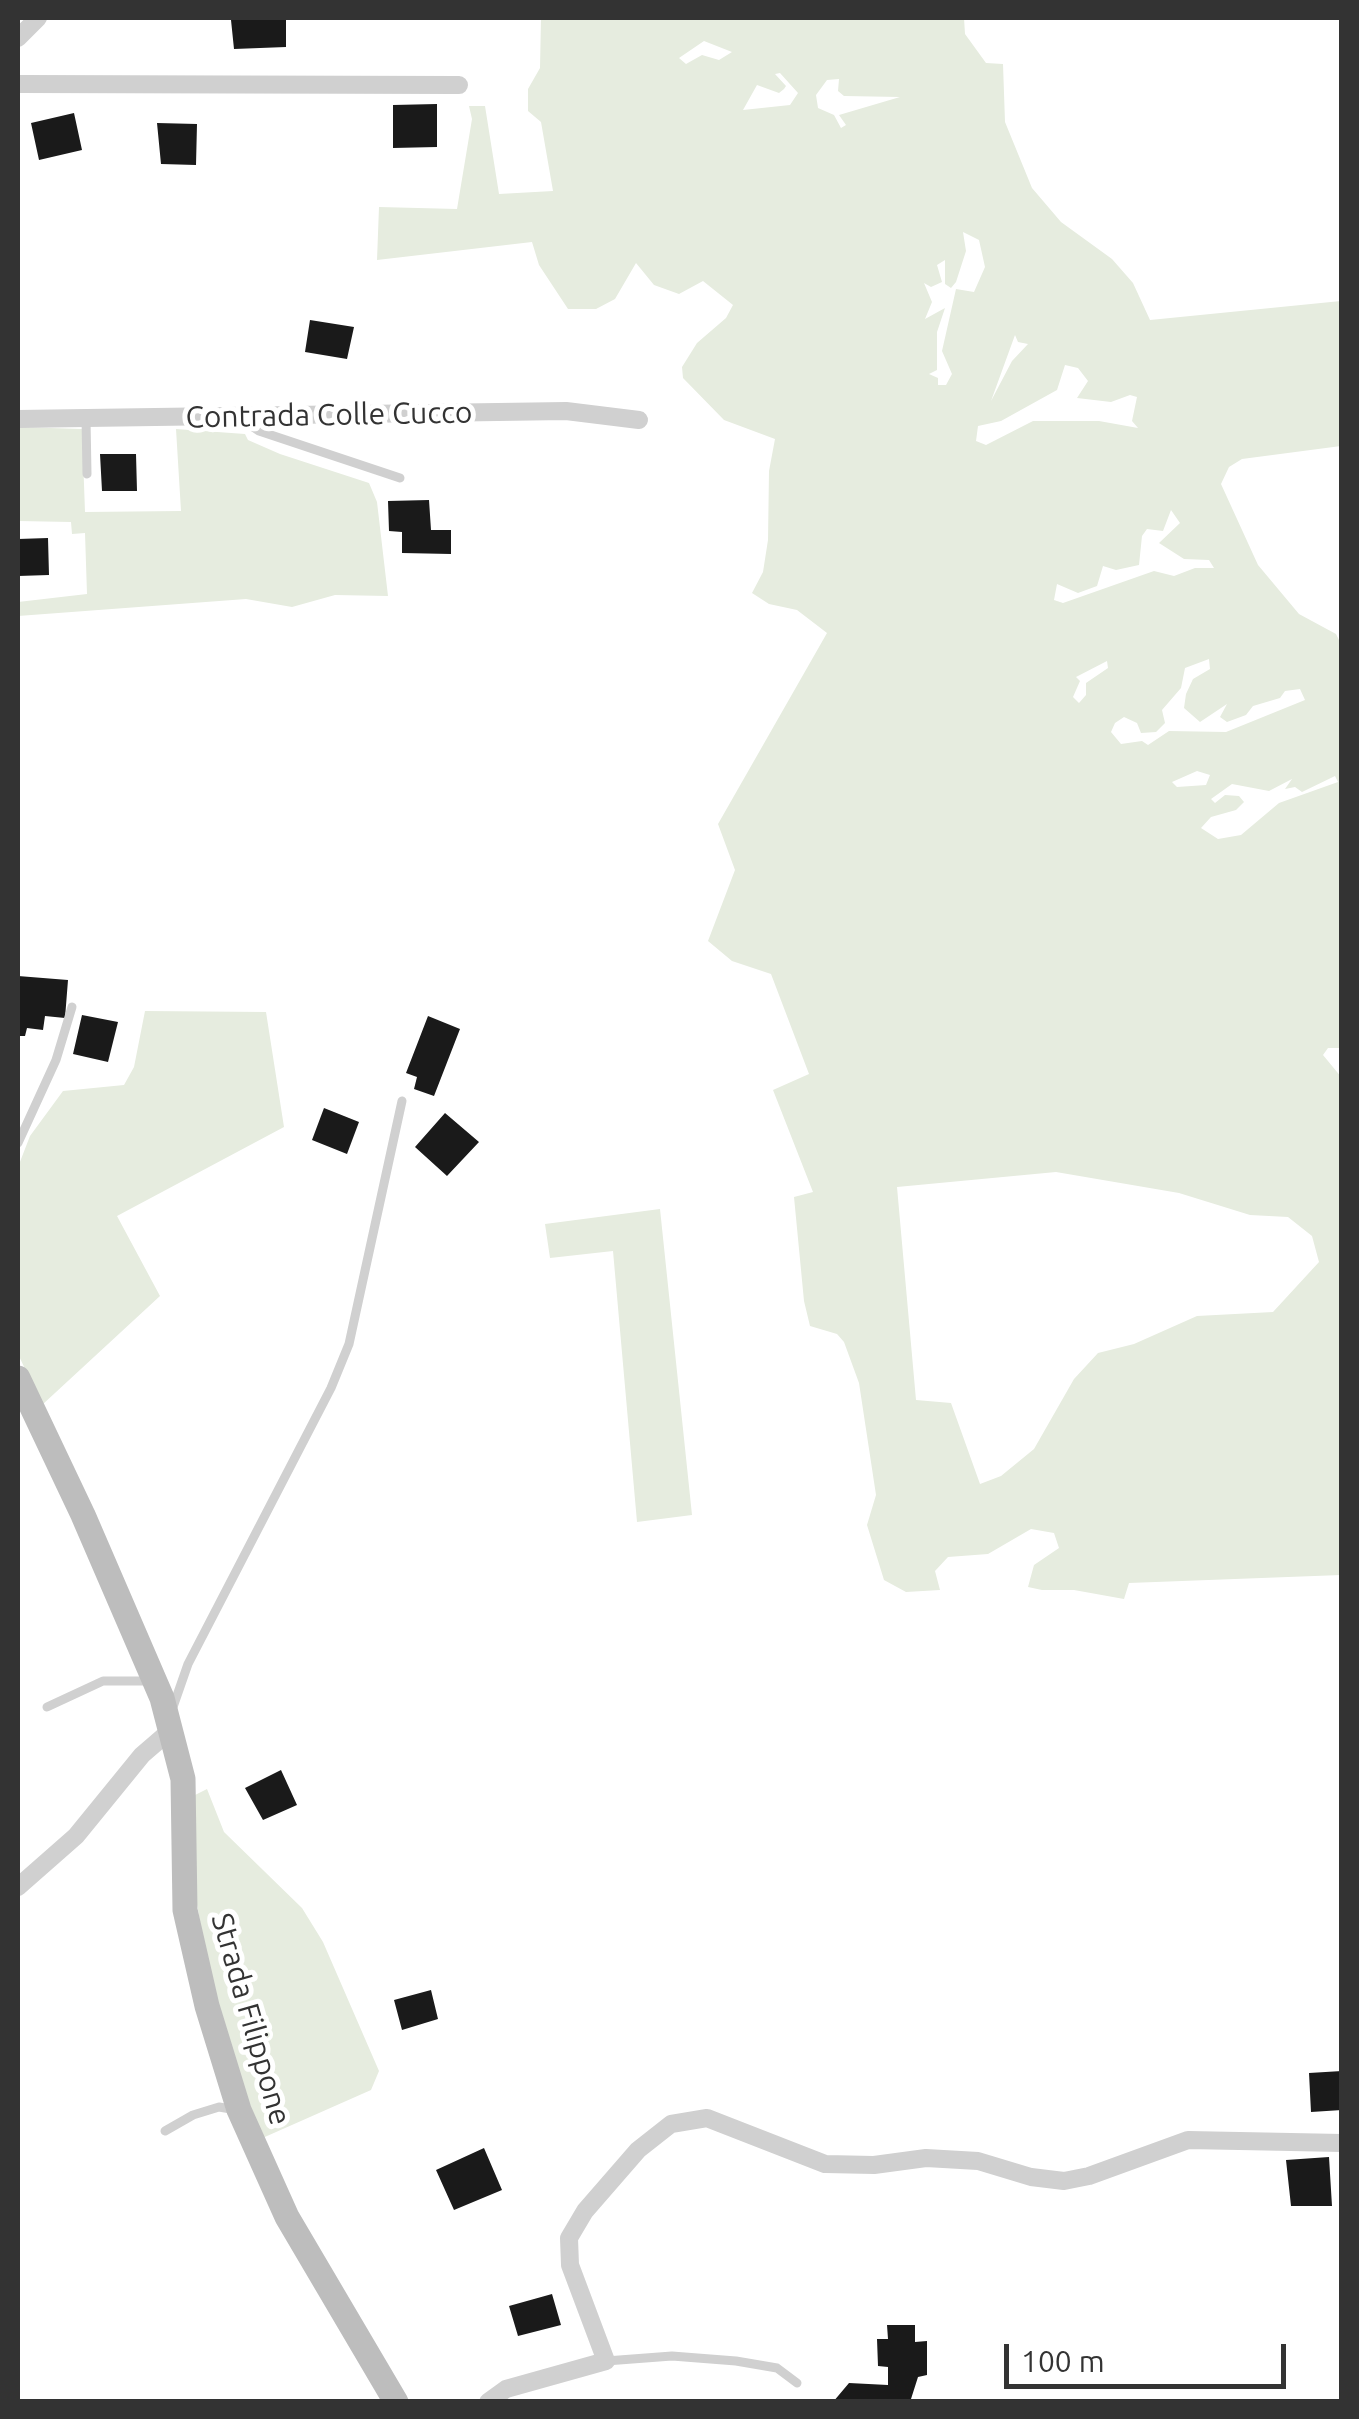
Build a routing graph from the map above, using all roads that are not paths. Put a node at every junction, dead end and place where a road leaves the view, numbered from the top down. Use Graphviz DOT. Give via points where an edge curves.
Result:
graph roads {
  1 [pos="38,18"];
  2 [pos="18,38"];
  3 [pos="18,84"];
  4 [pos="459,85"];
  5 [pos="240,418"];
  6 [pos="18,419"];
  7 [pos="86,419"];
  8 [pos="639,420"];
  9 [pos="87,474"];
  10 [pos="400,478"];
  11 [pos="72,1007"];
  12 [pos="402,1102"];
  13 [pos="18,1143"];
  14 [pos="18,1378"];
  15 [pos="155,1681"];
  16 [pos="46,1707"];
  17 [pos="170,1727"];
  18 [pos="18,1886"];
  19 [pos="238,2110"];
  20 [pos="166,2131"];
  21 [pos="1342,2142"];
  22 [pos="606,2361"];
  23 [pos="797,2383"];
  24 [pos="396,2402"];
  25 [pos="488,2402"];
  1 -- 2 [label="street"];
  3 -- 4 [label="street"];
  5 -- 7 [label="street, Contrada Colle Cucco"];
  5 -- 8 [label="street, Contrada Colle Cucco" via="566,411"];
  5 -- 10 [label="lane" via="260,432"];
  6 -- 7 [label="street, Contrada Colle Cucco"];
  7 -- 9 [label="lane"];
  11 -- 13 [label="lane"];
  12 -- 17 [label="lane" via="349,1344 188,1664"];
  14 -- 15 [label="street, Strada Filippone"];
  15 -- 16 [label="lane" via="103,1681"];
  15 -- 17 [label="street, Strada Filippone"];
  17 -- 18 [label="street" via="76,1836"];
  17 -- 19 [label="street, Strada Filippone" via="183,1778 185,1910"];
  19 -- 20 [label="lane" via="192,2114"];
  19 -- 24 [label="street, Strada Filippone" via="287,2218"];
  21 -- 22 [label="street" via="1188,2140 1064,2181 978,2161 825,2164 707,2118 671,2124 638,2150 569,2238 570,2265"];
  22 -- 23 [label="lane" via="736,2361 777,2368"];
  22 -- 25 [label="street" via="506,2388"];
}
